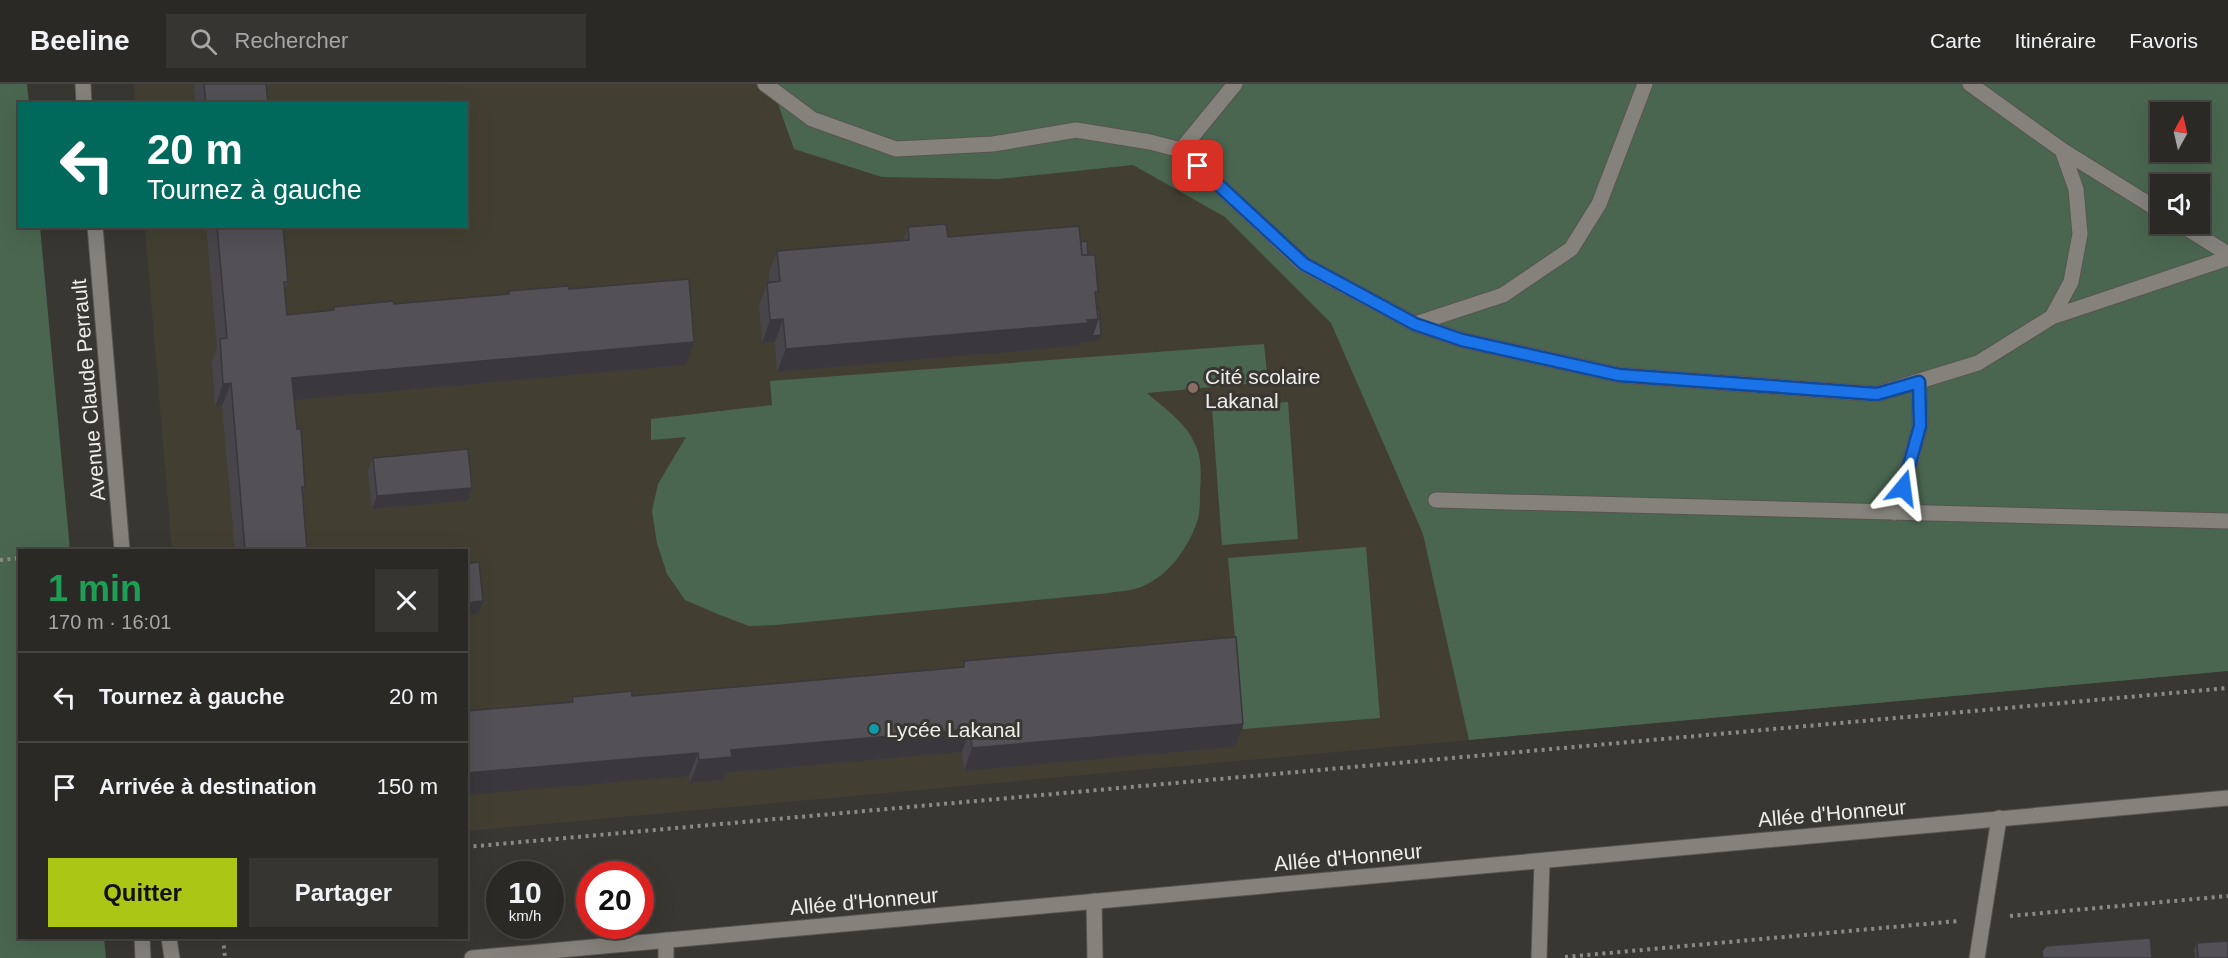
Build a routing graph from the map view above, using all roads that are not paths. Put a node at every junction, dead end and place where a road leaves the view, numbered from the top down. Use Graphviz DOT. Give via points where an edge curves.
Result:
graph roads {
  1 [pos="83,84"];
  2 [pos="765,84"];
  3 [pos="1235,84"];
  4 [pos="1645,84"];
  5 [pos="1970,84"];
  6 [pos="84,102"];
  7 [pos="1181,150"];
  8 [pos="2062,150"];
  9 [pos="2150,205"];
  10 [pos="95,228"];
  11 [pos="2195,234"];
  12 [pos="2228,256"];
  13 [pos="2052,316"];
  14 [pos="1415,324"];
  15 [pos="1919,382"];
  16 [pos="1436,500"];
  17 [pos="1894,513"];
  18 [pos="2228,521"];
  19 [pos="123,549"];
  20 [pos="2228,798"];
  21 [pos="1999,818"];
  22 [pos="1542,862"];
  23 [pos="1094,901"];
  24 [pos="142,939"];
  25 [pos="169,939"];
  26 [pos="666,940"];
  27 [pos="143,958"];
  28 [pos="172,958"];
  29 [pos="472,958"];
  30 [pos="666,958"];
  31 [pos="1095,958"];
  32 [pos="1539,958"];
  33 [pos="1977,958"];
  1 -- 6 [label="main road"];
  2 -- 7 [label="main road" via="812,119 896,149 993,144 1076,130"];
  3 -- 7 [label="main road"];
  4 -- 14 [label="main road" via="1599,204 1570,249 1503,295"];
  5 -- 8 [label="main road"];
  7 -- 14 [label="main road" via="1304,264"];
  8 -- 9 [label="main road"];
  8 -- 13 [label="main road" via="2076,189 2080,234 2071,282"];
  10 -- 19 [label="main road, Avenue Claude Perrault"];
  11 -- 12 [label="main road"];
  12 -- 13 [label="main road"];
  13 -- 15 [label="main road" via="1978,363"];
  14 -- 15 [label="main road" via="1462,340 1619,375 1877,394"];
  15 -- 17 [label="main road" via="1920,426"];
  16 -- 17 [label="main road"];
  17 -- 18 [label="main road"];
  20 -- 21 [label="main road, Allée d'Honneur"];
  21 -- 22 [label="main road, Allée d'Honneur"];
  21 -- 33 [label="main road"];
  22 -- 23 [label="main road, Allée d'Honneur"];
  22 -- 32 [label="main road"];
  23 -- 26 [label="main road, Allée d'Honneur"];
  23 -- 31 [label="main road"];
  24 -- 27 [label="main road"];
  25 -- 28 [label="main road"];
  26 -- 29 [label="main road, Allée d'Honneur"];
  26 -- 30 [label="main road"];
}
